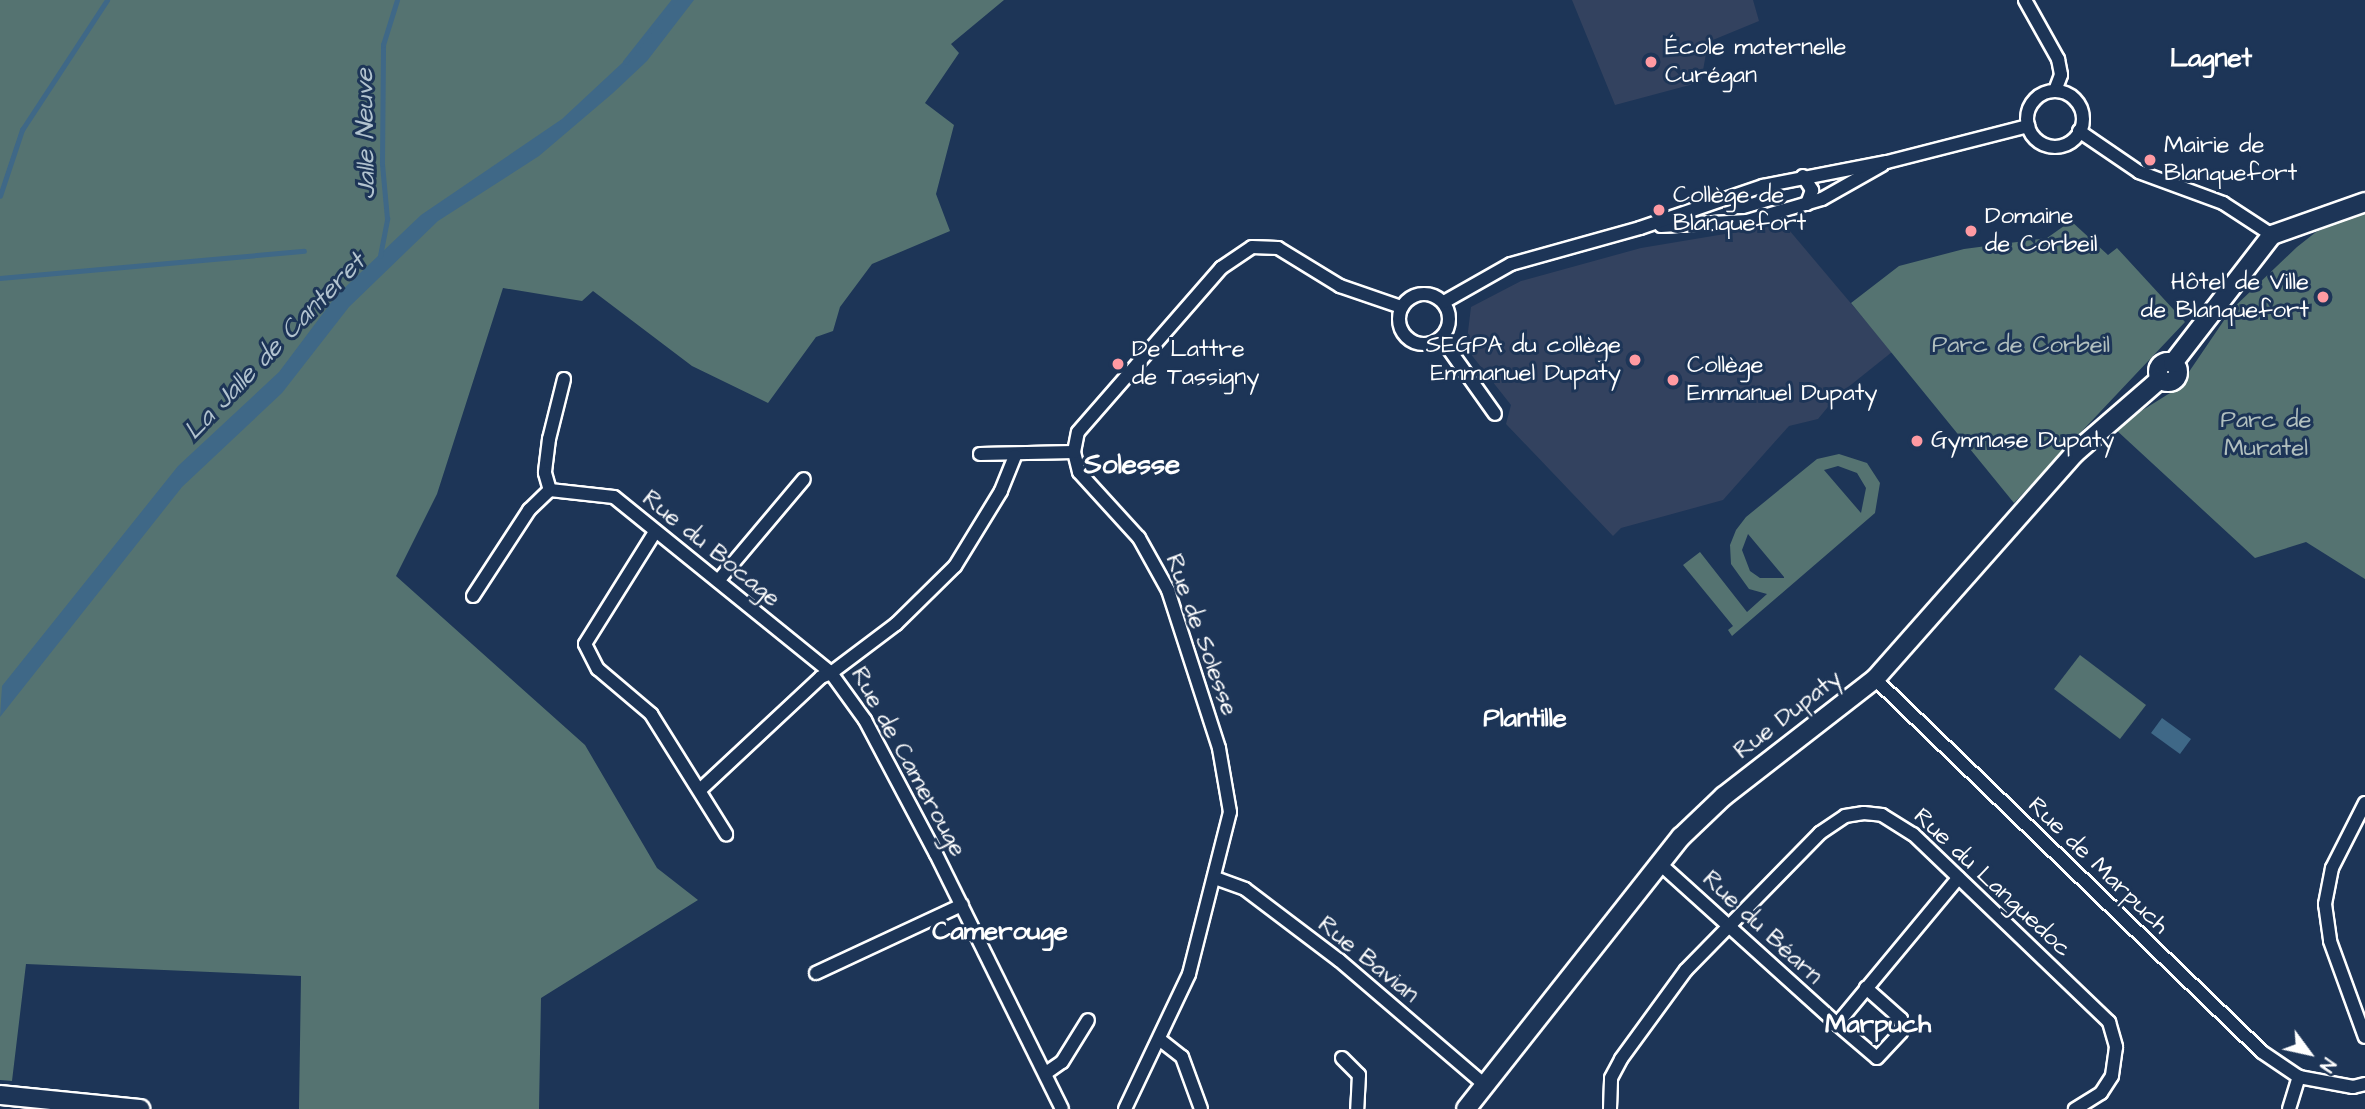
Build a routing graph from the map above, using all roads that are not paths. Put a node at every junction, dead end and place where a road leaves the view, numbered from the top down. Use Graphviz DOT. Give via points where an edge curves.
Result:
graph roads {
  1 [pos="2025,0"];
  2 [pos="2055,91"];
  3 [pos="2028,127"];
  4 [pos="2080,131"];
  5 [pos="1887,162"];
  6 [pos="1803,176"];
  7 [pos="1719,200"];
  8 [pos="2365,202"];
  9 [pos="1807,204"];
  10 [pos="1726,225"];
  11 [pos="1640,228"];
  12 [pos="2272,235"];
  13 [pos="1444,302"];
  14 [pos="1401,307"];
  15 [pos="1441,338"];
  16 [pos="564,379"];
  17 [pos="1495,414"];
  18 [pos="1074,452"];
  19 [pos="980,454"];
  20 [pos="1015,456"];
  21 [pos="804,479"];
  22 [pos="550,490"];
  23 [pos="655,532"];
  24 [pos="718,581"];
  25 [pos="473,596"];
  26 [pos="831,673"];
  27 [pos="1875,679"];
  28 [pos="701,789"];
  29 [pos="2365,803"];
  30 [pos="726,834"];
  31 [pos="1658,863"];
  32 [pos="1215,878"];
  33 [pos="1958,878"];
  34 [pos="962,905"];
  35 [pos="1725,927"];
  36 [pos="816,973"];
  37 [pos="1866,988"];
  38 [pos="1088,1020"];
  39 [pos="1837,1024"];
  40 [pos="2365,1037"];
  41 [pos="1159,1040"];
  42 [pos="1342,1058"];
  43 [pos="1046,1073"];
  44 [pos="2299,1077"];
  45 [pos="2365,1084"];
  46 [pos="1486,1086"];
  47 [pos="0,1095"];
  48 [pos="140,1109"];
  49 [pos="1062,1109"];
  50 [pos="1125,1109"];
  51 [pos="1201,1109"];
  52 [pos="1357,1109"];
  53 [pos="1466,1109"];
  54 [pos="1610,1109"];
  55 [pos="2075,1109"];
  56 [pos="2289,1109"];
  1 -- 2 [label="street" via="2058,59 2061,75"];
  2 -- 3 [label="street" via="2032,102"];
  2 -- 4 [label="street" via="2078,104"];
  3 -- 4 [label="street" via="2039,142 2057,147"];
  3 -- 5 [label="street"];
  4 -- 12 [label="street" via="2139,172 2223,203"];
  5 -- 6 [label="street"];
  5 -- 9 [label="street"];
  6 -- 7 [label="street"];
  6 -- 9 [label="street" via="1812,190"];
  7 -- 10 [label="street" via="1715,205"];
  7 -- 11 [label="street"];
  8 -- 12 [label="street"];
  9 -- 10 [label="street"];
  10 -- 11 [label="street" via="1681,222"];
  11 -- 13 [label="street" via="1502,267"];
  12 -- 27 [label="street, Rue Dupaty" via="2173,363 2160,366 2160,379 2075,453"];
  13 -- 14 [label="street" via="1422,293"];
  13 -- 15 [label="street" via="1450,317"];
  14 -- 15 [label="street" via="1399,323 1406,337 1419,344"];
  14 -- 18 [label="street" via="1340,286 1278,248 1243,250 1221,268 1084,422"];
  15 -- 17 [label="street"];
  16 -- 22 [label="street" via="549,439 545,473"];
  18 -- 20 [label="street"];
  18 -- 32 [label="street, Rue de Solesse" via="1088,484 1153,559 1182,629 1228,788 1227,833"];
  19 -- 20 [label="street"];
  20 -- 26 [label="street, Rue de Camerouge" via="1001,491 955,566 897,624"];
  21 -- 24 [label="street"];
  22 -- 23 [label="street, Rue du Bocage" via="614,497"];
  22 -- 25 [label="street" via="529,510"];
  23 -- 24 [label="street, Rue du Bocage"];
  23 -- 28 [label="street" via="586,644 598,668 651,714"];
  24 -- 26 [label="street, Rue du Bocage"];
  26 -- 28 [label="street" via="821,677"];
  26 -- 34 [label="street, Rue de Camerouge" via="864,720"];
  27 -- 31 [label="street, Rue Dupaty" via="1724,796"];
  27 -- 44 [label="street, Rue de Marpuch" via="2262,1052"];
  28 -- 30 [label="street"];
  29 -- 40 [label="street" via="2332,868 2325,904 2330,941"];
  31 -- 35 [label="street, Rue du Béarn" via="1706,902"];
  31 -- 46 [label="street, Rue Dupaty"];
  32 -- 41 [label="street, Rue de Solesse" via="1189,974"];
  32 -- 46 [label="street, Rue Bavian" via="1245,889 1329,953"];
  33 -- 35 [label="street, Rue du Languedoc" via="1899,823 1882,815 1845,816 1820,833"];
  33 -- 37 [label="street"];
  33 -- 55 [label="street, Rue du Languedoc" via="2109,1022 2116,1046 2112,1076 2101,1093"];
  34 -- 36 [label="street"];
  34 -- 43 [label="street, Rue de Camerouge" via="1034,1059"];
  35 -- 39 [label="street, Rue du Béarn"];
  35 -- 54 [label="street, Rue du Languedoc" via="1686,970 1621,1059 1611,1078"];
  37 -- 39 [label="street"];
  37 -- 39 [label="street, Rue du Béarn" via="1901,1019 1901,1032 1877,1058"];
  38 -- 43 [label="street" via="1062,1062"];
  41 -- 50 [label="street, Rue de Solesse"];
  41 -- 51 [label="street" via="1182,1057"];
  42 -- 52 [label="street" via="1359,1075"];
  43 -- 49 [label="street, Rue de Camerouge"];
  44 -- 45 [label="street, Rue de Marpuch" via="2353,1087"];
  44 -- 56 [label="street"];
  46 -- 53 [label="street, Rue Dupaty"];
  47 -- 48 [label="street"];
}
